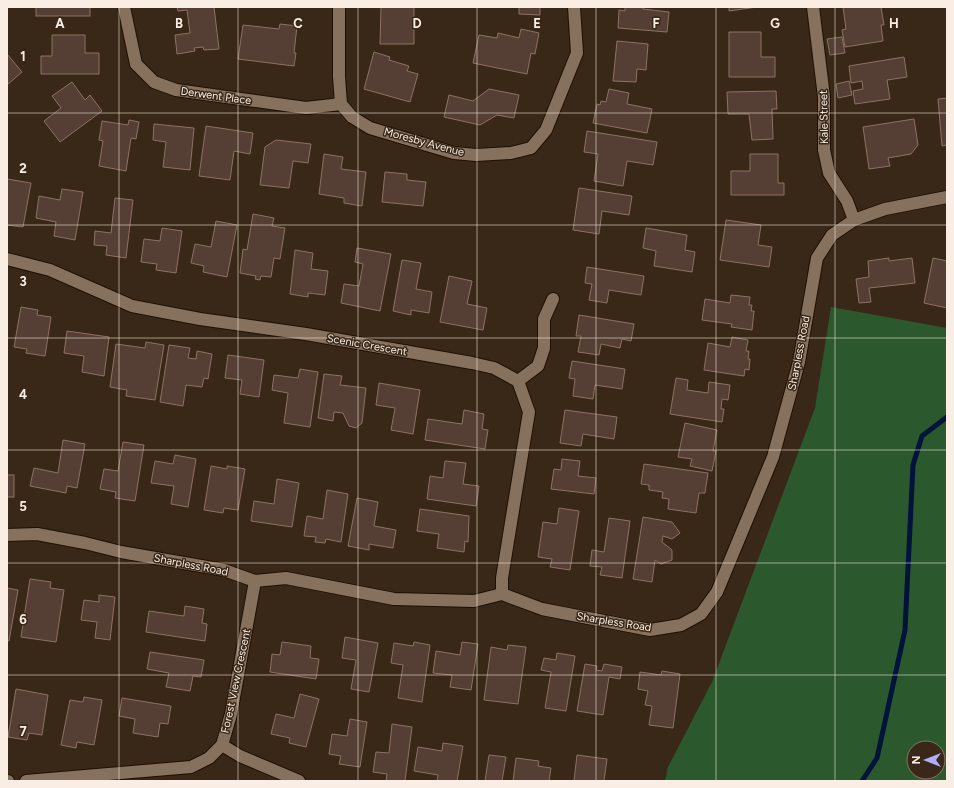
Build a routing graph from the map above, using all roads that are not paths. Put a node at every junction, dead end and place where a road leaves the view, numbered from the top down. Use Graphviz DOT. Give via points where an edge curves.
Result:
graph roads {
  1 [pos="124,7"];
  2 [pos="339,7"];
  3 [pos="574,7"];
  4 [pos="813,7"];
  5 [pos="341,104"];
  6 [pos="947,197"];
  7 [pos="854,220"];
  8 [pos="7,259"];
  9 [pos="553,299"];
  10 [pos="518,381"];
  11 [pos="7,535"];
  12 [pos="255,581"];
  13 [pos="502,594"];
  14 [pos="222,745"];
  15 [pos="26,781"];
  16 [pos="299,781"];
  1 -- 5 [label="street, Derwent Place" via="136,64 154,82 176,90 306,108"];
  2 -- 5 [label="street"];
  3 -- 5 [label="street, Moresby Avenue" via="578,53 546,130 531,148 476,155 454,152 370,128 352,117"];
  4 -- 7 [label="street, Kale Street" via="824,97 826,158 829,173"];
  6 -- 7 [label="street, Sharpless Road" via="885,209"];
  7 -- 13 [label="street, Sharpless Road" via="832,236 817,258 799,362 773,457 716,592 701,614 681,625 650,630 542,610"];
  8 -- 10 [label="street, Scenic Crescent" via="50,270 132,306 472,363 494,368"];
  9 -- 10 [label="street" via="544,319 544,348 538,366"];
  10 -- 13 [label="street" via="529,412 502,578"];
  11 -- 12 [label="street, Sharpless Road" via="37,534 224,570"];
  12 -- 13 [label="street, Sharpless Road" via="286,578 394,599 474,601"];
  12 -- 14 [label="street, Forest View Crescent" via="231,714"];
  14 -- 15 [label="street, Forest View Crescent" via="209,758 191,767"];
  14 -- 16 [label="street" via="240,756"];
}
